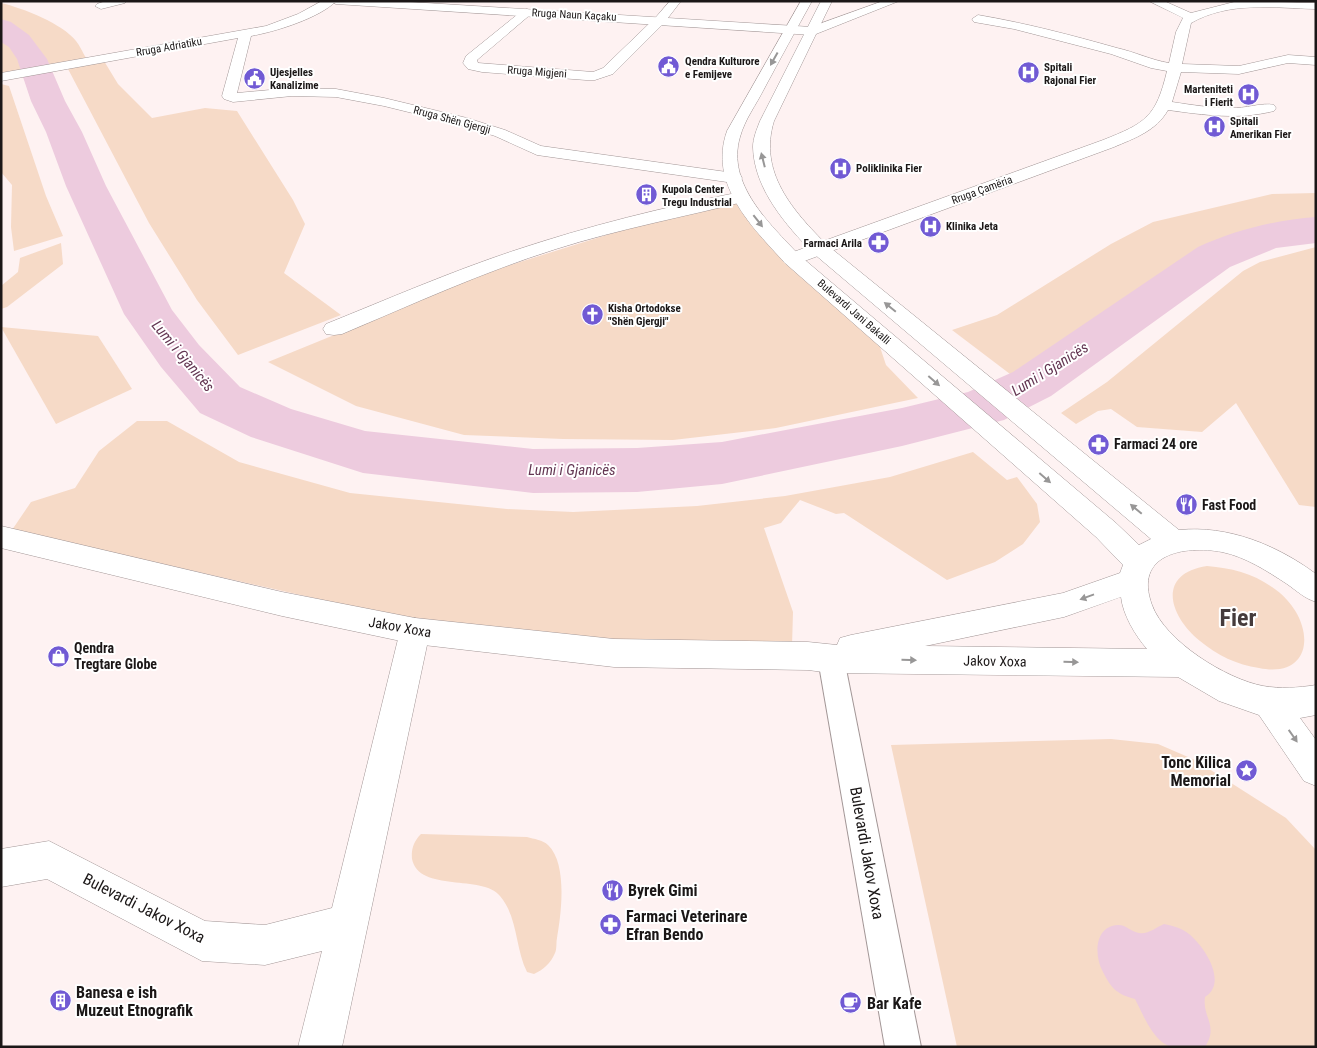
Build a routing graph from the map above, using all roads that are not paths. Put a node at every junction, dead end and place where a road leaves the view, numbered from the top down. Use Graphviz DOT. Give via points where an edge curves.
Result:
graph roads {
  1 [pos="121,1"];
  2 [pos="331,1"];
  3 [pos="336,1"];
  4 [pos="547,1"];
  5 [pos="676,1"];
  6 [pos="807,1"];
  7 [pos="827,1"];
  8 [pos="894,1"];
  9 [pos="1154,1"];
  10 [pos="367,2"];
  11 [pos="1249,2"];
  12 [pos="101,6"];
  13 [pos="1316,6"];
  14 [pos="532,13"];
  15 [pos="1191,17"];
  16 [pos="978,19"];
  17 [pos="660,20"];
  18 [pos="790,29"];
  19 [pos="812,31"];
  20 [pos="245,34"];
  21 [pos="1316,61"];
  22 [pos="1175,68"];
  23 [pos="1,77"];
  24 [pos="1162,105"];
  25 [pos="1269,108"];
  26 [pos="734,178"];
  27 [pos="741,197"];
  28 [pos="820,249"];
  29 [pos="792,259"];
  30 [pos="334,329"];
  31 [pos="1,537"];
  32 [pos="1173,541"];
  33 [pos="1136,571"];
  34 [pos="1308,579"];
  35 [pos="415,631"];
  36 [pos="819,658"];
  37 [pos="1182,663"];
  38 [pos="1316,700"];
  39 [pos="1270,703"];
  40 [pos="1316,769"];
  41 [pos="1,868"];
  42 [pos="348,924"];
  43 [pos="320,1047"];
  44 [pos="903,1047"];
  1 -- 12 [label="street"];
  2 -- 20 [label="street, Rruga Adriatiku" via="285,24"];
  3 -- 10 [label="street, Rruga Naun Kaçaku"];
  4 -- 14 [label="street"];
  5 -- 17 [label="street"];
  6 -- 18 [label="street, Bulevardi Jani Bakalli"];
  7 -- 19 [label="street, Bulevardi Jani Bakalli"];
  8 -- 19 [label="street"];
  9 -- 15 [label="street"];
  10 -- 14 [label="street, Rruga Naun Kaçaku"];
  11 -- 13 [label="street"];
  11 -- 15 [label="street"];
  14 -- 17 [label="street, Rruga Naun Kaçaku"];
  14 -- 17 [label="street, Rruga Migjeni" via="470,63 482,68 586,76 603,74"];
  15 -- 22 [label="street, Rruga Çamëria" via="1184,26"];
  16 -- 22 [label="street" via="1014,25"];
  17 -- 18 [label="street, Rruga Naun Kaçaku"];
  18 -- 19 [label="street, Rruga Naun Kaçaku"];
  18 -- 26 [label="street, Bulevardi Jani Bakalli, one-way" via="736,126 730,146"];
  28 -- 19 [label="street, Bulevardi Jani Bakalli, one-way" via="782,206 764,165 761,149 767,121"];
  20 -- 23 [label="street, Rruga Adriatiku"];
  20 -- 26 [label="street, Rruga Shën Gjergji" via="229,96 233,98 292,92 336,93 462,121 538,150"];
  21 -- 22 [label="street" via="1283,59 1239,70"];
  22 -- 24 [label="street, Rruga Çamëria"];
  24 -- 25 [label="street" via="1240,114"];
  24 -- 28 [label="street, Rruga Çamëria" via="1153,121 1120,138"];
  26 -- 27 [label="street, Bulevardi Jani Bakalli"];
  27 -- 29 [label="street, Bulevardi Jani Bakalli, one-way" via="761,226"];
  27 -- 30 [label="street" via="671,211 488,266"];
  28 -- 29 [label="street, Rruga Çamëria"];
  32 -- 28 [label="street, Bulevardi Jani Bakalli, one-way"];
  29 -- 33 [label="street, Bulevardi Jani Bakalli, one-way" via="1106,530"];
  31 -- 35 [label="street, Jakov Xoxa" via="282,604"];
  32 -- 33 [label="street" via="1150,550"];
  32 -- 34 [label="street" via="1215,540 1241,547"];
  33 -- 36 [label="street, Jakov Xoxa, one-way" via="1064,605"];
  33 -- 37 [label="street" via="1134,599 1141,615 1160,642"];
  35 -- 36 [label="street, Jakov Xoxa" via="614,653"];
  35 -- 42 [label="street"];
  36 -- 37 [label="street, Jakov Xoxa, one-way"];
  36 -- 44 [label="street, Bulevardi Jakov Xoxa"];
  37 -- 39 [label="street" via="1209,681"];
  38 -- 39 [label="street" via="1306,704"];
  39 -- 40 [label="street, one-way"];
  41 -- 42 [label="street, Bulevardi Jakov Xoxa" via="49,860 202,941 265,945"];
  42 -- 43 [label="street"];
}
